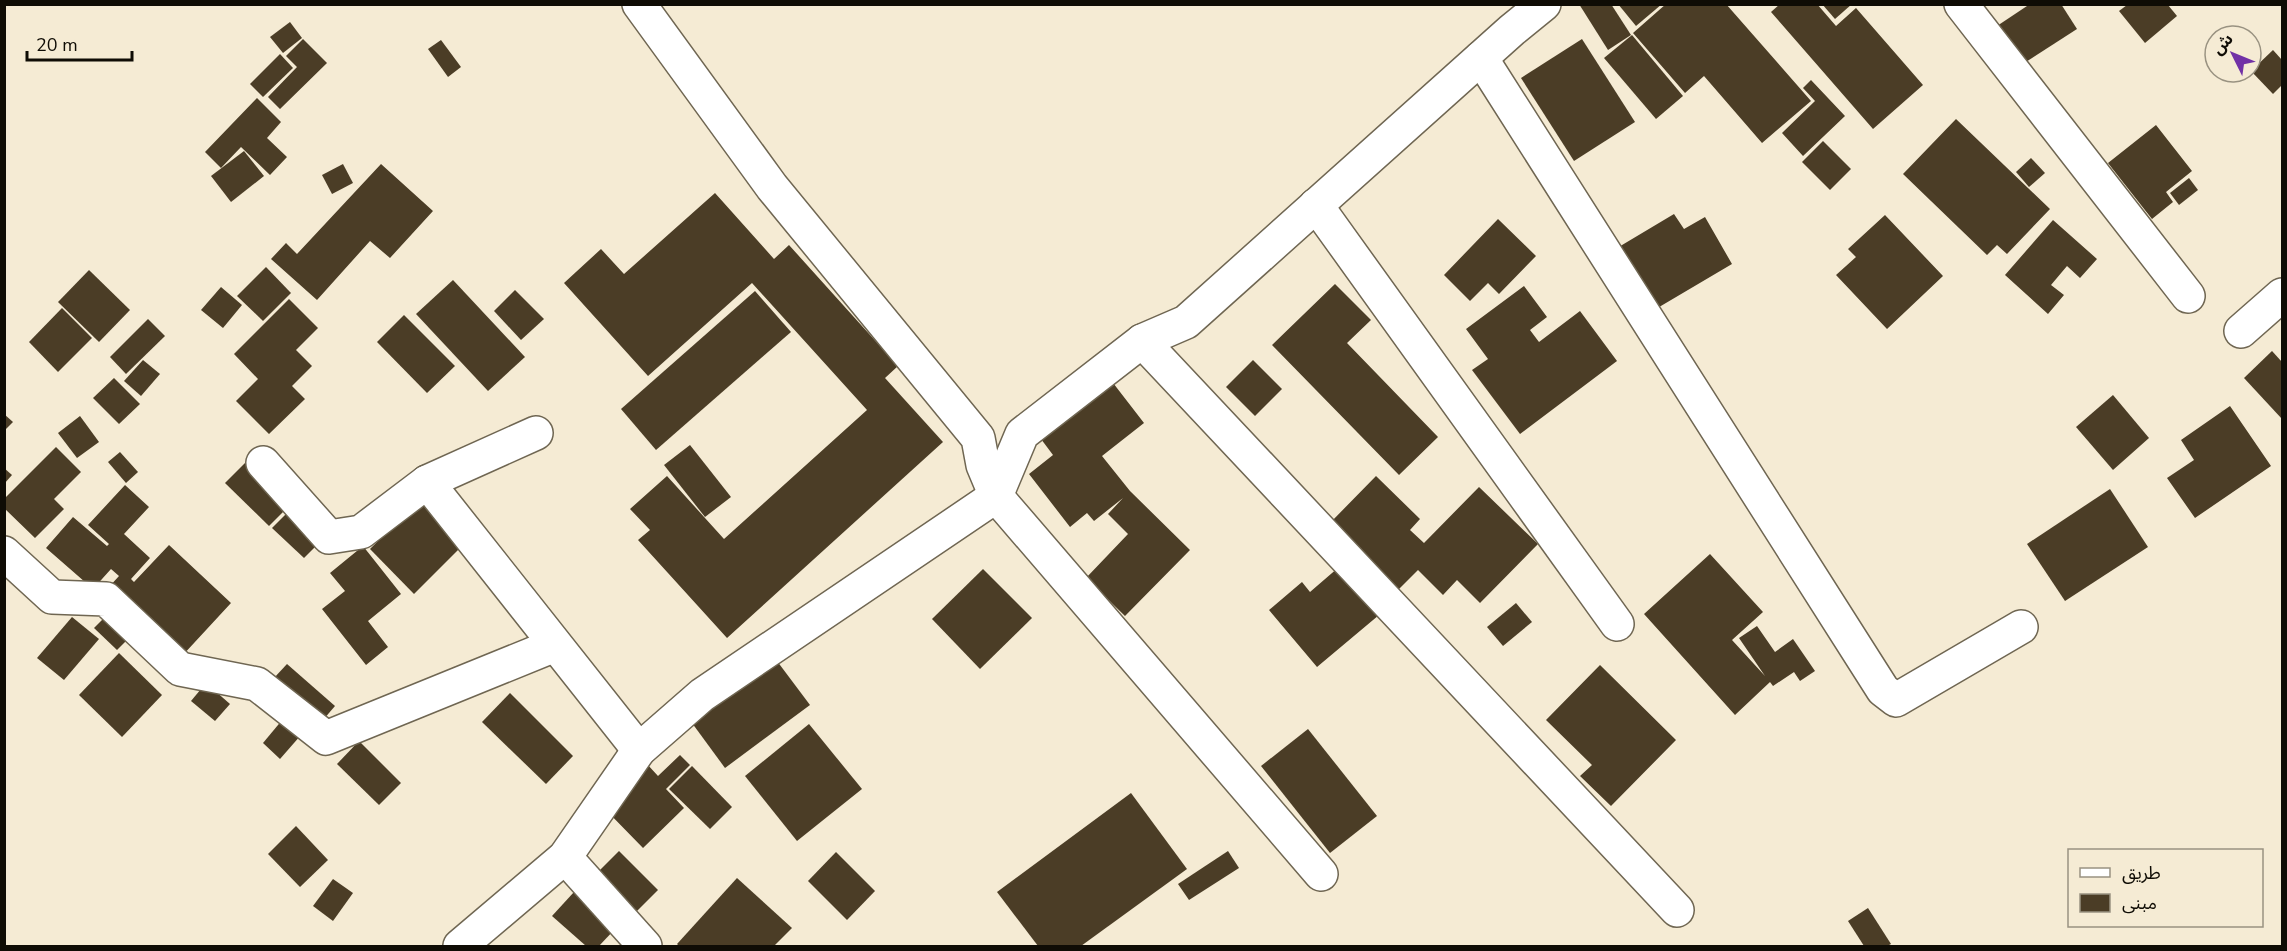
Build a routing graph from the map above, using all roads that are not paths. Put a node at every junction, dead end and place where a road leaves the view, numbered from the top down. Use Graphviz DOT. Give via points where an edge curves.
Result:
graph roads {
  1 [pos="639,4"];
  2 [pos="1544,4"];
  3 [pos="1961,4"];
  4 [pos="1481,58"];
  5 [pos="1316,205"];
  6 [pos="2283,295"];
  7 [pos="2188,296"];
  8 [pos="2241,331"];
  9 [pos="1142,341"];
  10 [pos="536,434"];
  11 [pos="263,463"];
  12 [pos="427,482"];
  13 [pos="996,496"];
  14 [pos="4,553"];
  15 [pos="1617,624"];
  16 [pos="2021,627"];
  17 [pos="555,645"];
  18 [pos="639,750"];
  19 [pos="566,857"];
  20 [pos="1321,874"];
  21 [pos="1677,910"];
  22 [pos="460,946"];
  23 [pos="645,946"];
  1 -- 13 [label="street" via="772,187 978,438"];
  2 -- 4 [label="street"];
  3 -- 7 [label="street"];
  4 -- 5 [label="street"];
  4 -- 16 [label="street" via="1883,690 1896,700"];
  5 -- 9 [label="street" via="1186,322"];
  5 -- 15 [label="street"];
  6 -- 8 [label="street"];
  9 -- 13 [label="street" via="1022,434"];
  9 -- 21 [label="street"];
  10 -- 12 [label="street"];
  11 -- 12 [label="street" via="329,537 361,532"];
  12 -- 17 [label="street"];
  13 -- 18 [label="street" via="702,695"];
  13 -- 20 [label="street"];
  14 -- 17 [label="street" via="52,597 106,599 180,669 257,684 326,738"];
  17 -- 18 [label="street"];
  18 -- 19 [label="street"];
  19 -- 22 [label="street"];
  19 -- 23 [label="street"];
}
